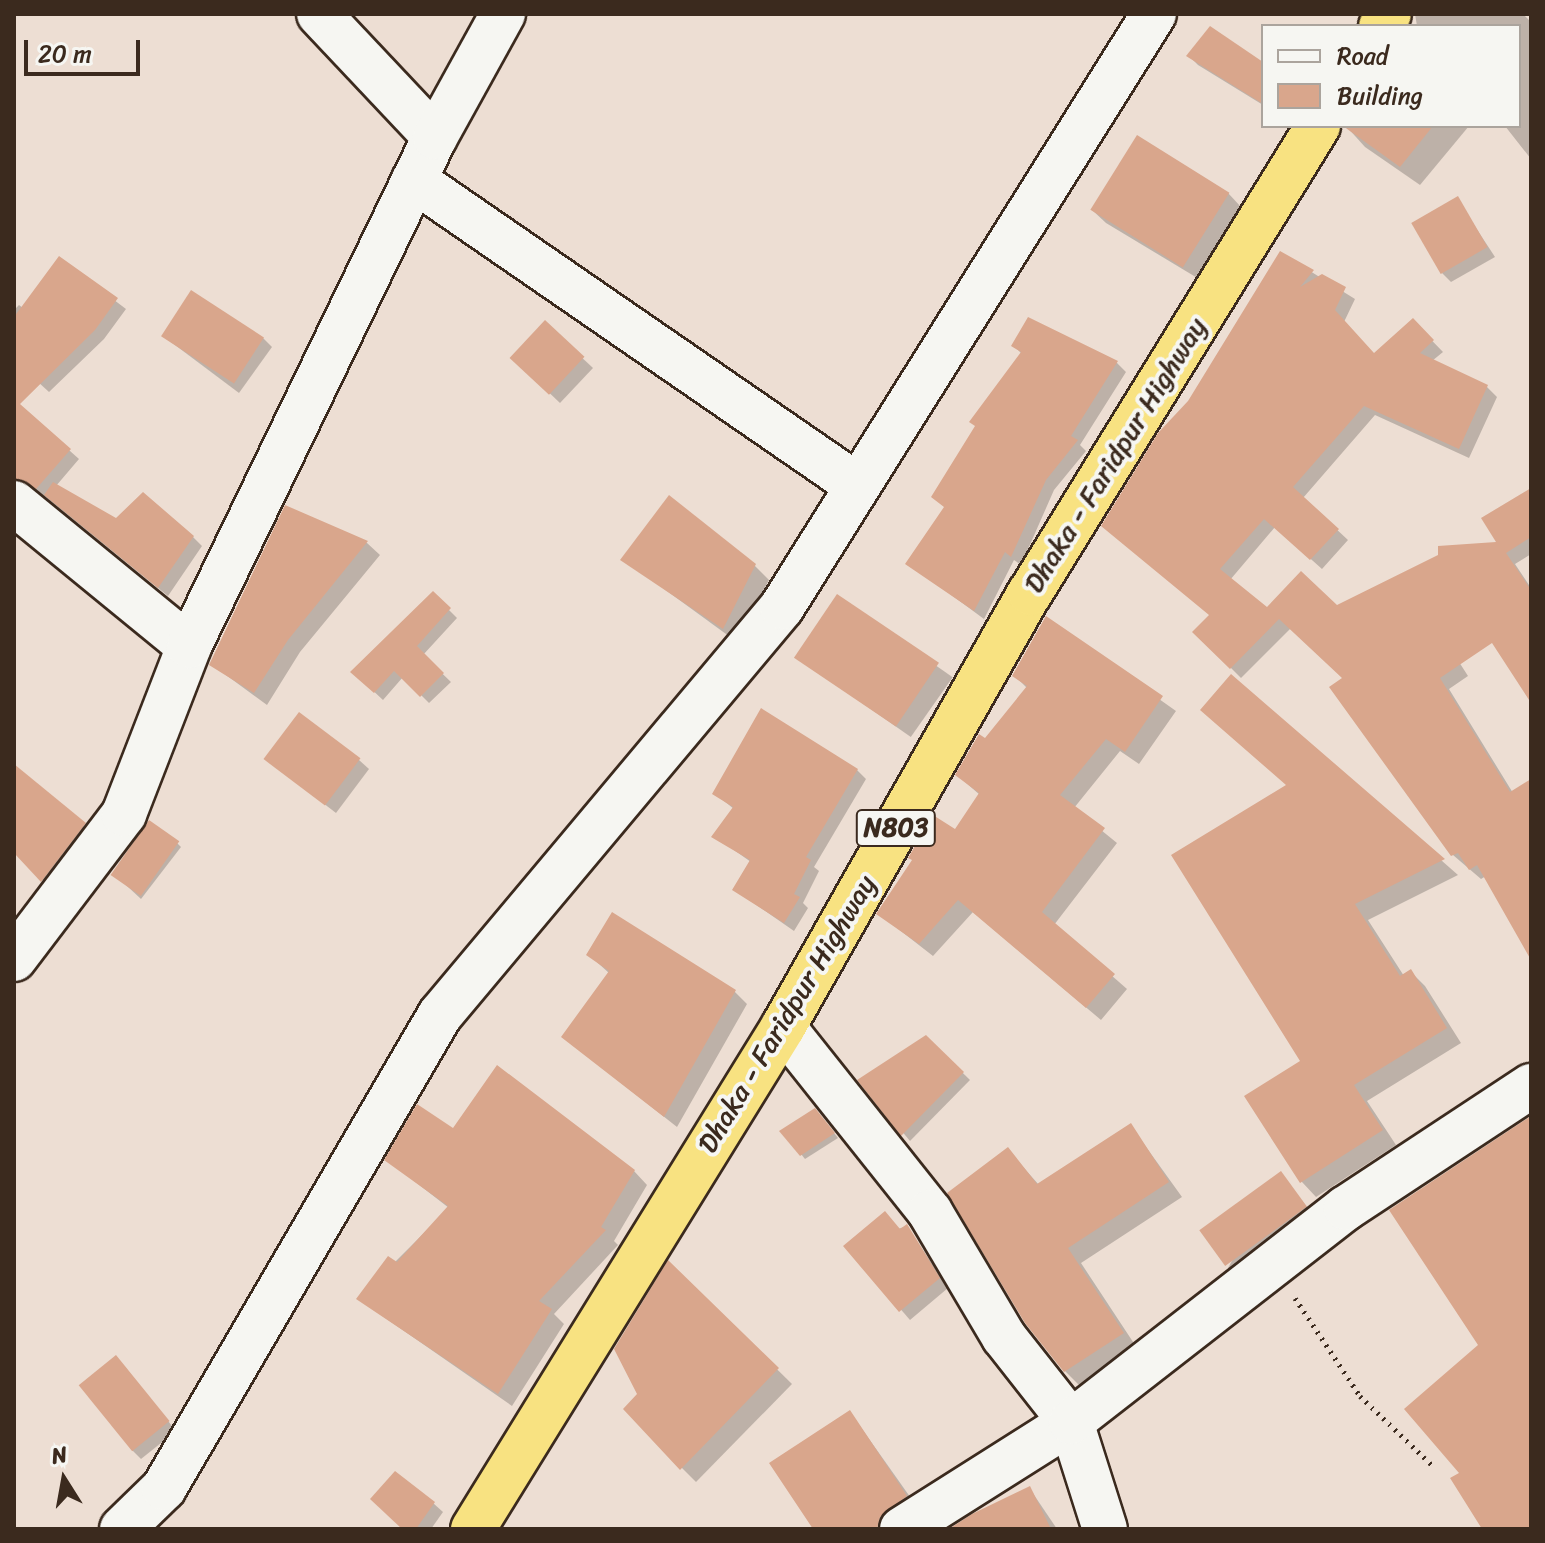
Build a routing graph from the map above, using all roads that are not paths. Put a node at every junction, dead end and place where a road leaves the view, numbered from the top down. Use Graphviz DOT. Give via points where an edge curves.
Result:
graph roads {
  1 [pos="319,14"];
  2 [pos="503,14"];
  3 [pos="1154,14"];
  4 [pos="1317,128"];
  5 [pos="435,137"];
  6 [pos="414,180"];
  7 [pos="858,486"];
  8 [pos="14,503"];
  9 [pos="189,646"];
  10 [pos="14,959"];
  11 [pos="783,1027"];
  12 [pos="1531,1086"];
  13 [pos="1071,1422"];
  14 [pos="122,1529"];
  15 [pos="473,1529"];
  16 [pos="902,1529"];
  17 [pos="1105,1529"];
  1 -- 5 [label="street"];
  2 -- 5 [label="street"];
  3 -- 7 [label="street"];
  4 -- 11 [label="highway, Dhaka - Faridpur Highway / N803" via="1030,593"];
  5 -- 6 [label="street"];
  6 -- 7 [label="street"];
  6 -- 9 [label="street"];
  7 -- 14 [label="street" via="782,607 440,1015 164,1488"];
  8 -- 9 [label="street"];
  9 -- 10 [label="street" via="124,814"];
  11 -- 13 [label="street" via="930,1212 1004,1337"];
  11 -- 15 [label="highway, Dhaka - Faridpur Highway / N803"];
  12 -- 13 [label="street" via="1346,1208"];
  13 -- 16 [label="street"];
  13 -- 17 [label="street"];
}
